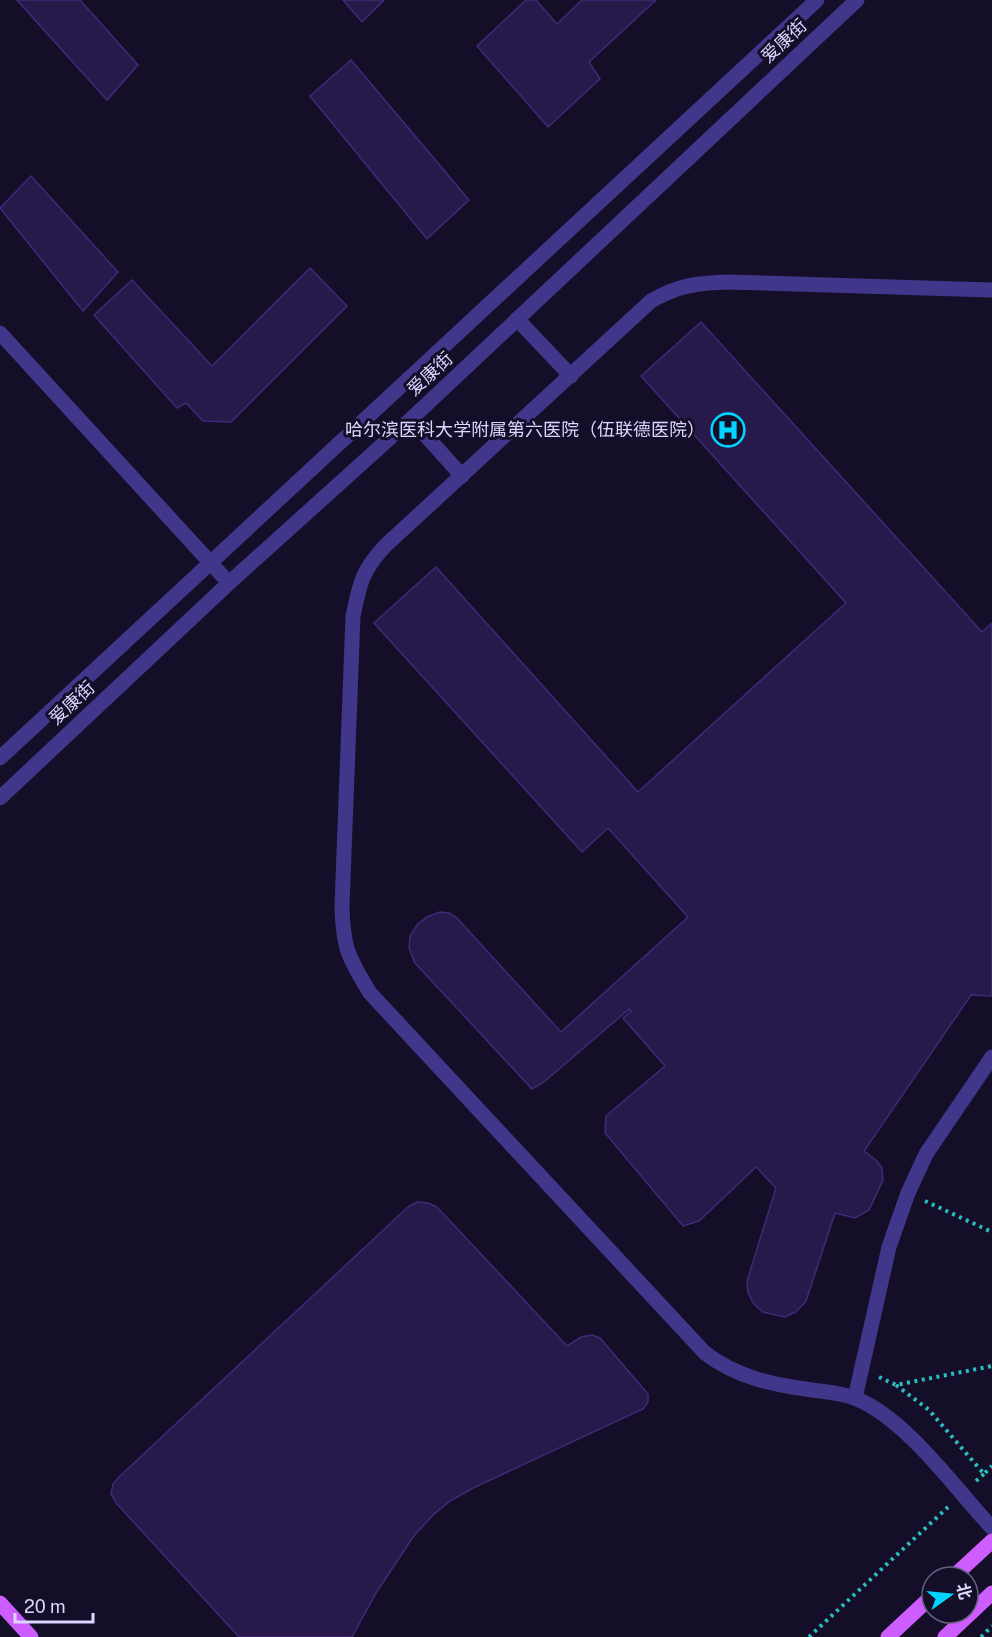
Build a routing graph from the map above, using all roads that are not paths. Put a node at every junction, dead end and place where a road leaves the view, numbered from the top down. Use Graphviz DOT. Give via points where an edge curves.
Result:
graph roads {
  1 [pos="817,0"];
  2 [pos="857,0"];
  3 [pos="992,290"];
  4 [pos="517,319"];
  5 [pos="0,333"];
  6 [pos="570,376"];
  7 [pos="411,418"];
  8 [pos="462,476"];
  9 [pos="211,564"];
  10 [pos="230,583"];
  11 [pos="0,758"];
  12 [pos="0,798"];
  13 [pos="992,1057"];
  14 [pos="855,1398"];
  15 [pos="992,1528"];
  16 [pos="992,1541"];
  17 [pos="966,1565"];
  18 [pos="992,1593"];
  19 [pos="0,1603"];
  20 [pos="920,1607"];
  21 [pos="31,1637"];
  22 [pos="888,1637"];
  23 [pos="945,1637"];
  1 -- 9 [label="street, 爱康街"];
  2 -- 4 [label="street, 爱康街"];
  3 -- 6 [label="street" via="691,284 651,302"];
  4 -- 6 [label="street"];
  4 -- 7 [label="street, 爱康街"];
  5 -- 9 [label="street"];
  6 -- 8 [label="street"];
  7 -- 8 [label="street"];
  7 -- 10 [label="street, 爱康街"];
  8 -- 14 [label="street" via="371,561 359,586 353,616 342,906 346,951 370,993 705,1353 728,1368 761,1381"];
  9 -- 10 [label="street"];
  9 -- 11 [label="street, 爱康街"];
  10 -- 12 [label="street, 爱康街"];
  13 -- 14 [label="street" via="926,1154 908,1193 889,1247"];
  14 -- 15 [label="street" via="899,1427"];
  16 -- 17 [label="main road"];
  18 -- 23 [label="main road"];
  19 -- 21 [label="main road"];
  20 -- 22 [label="main road"];
}
